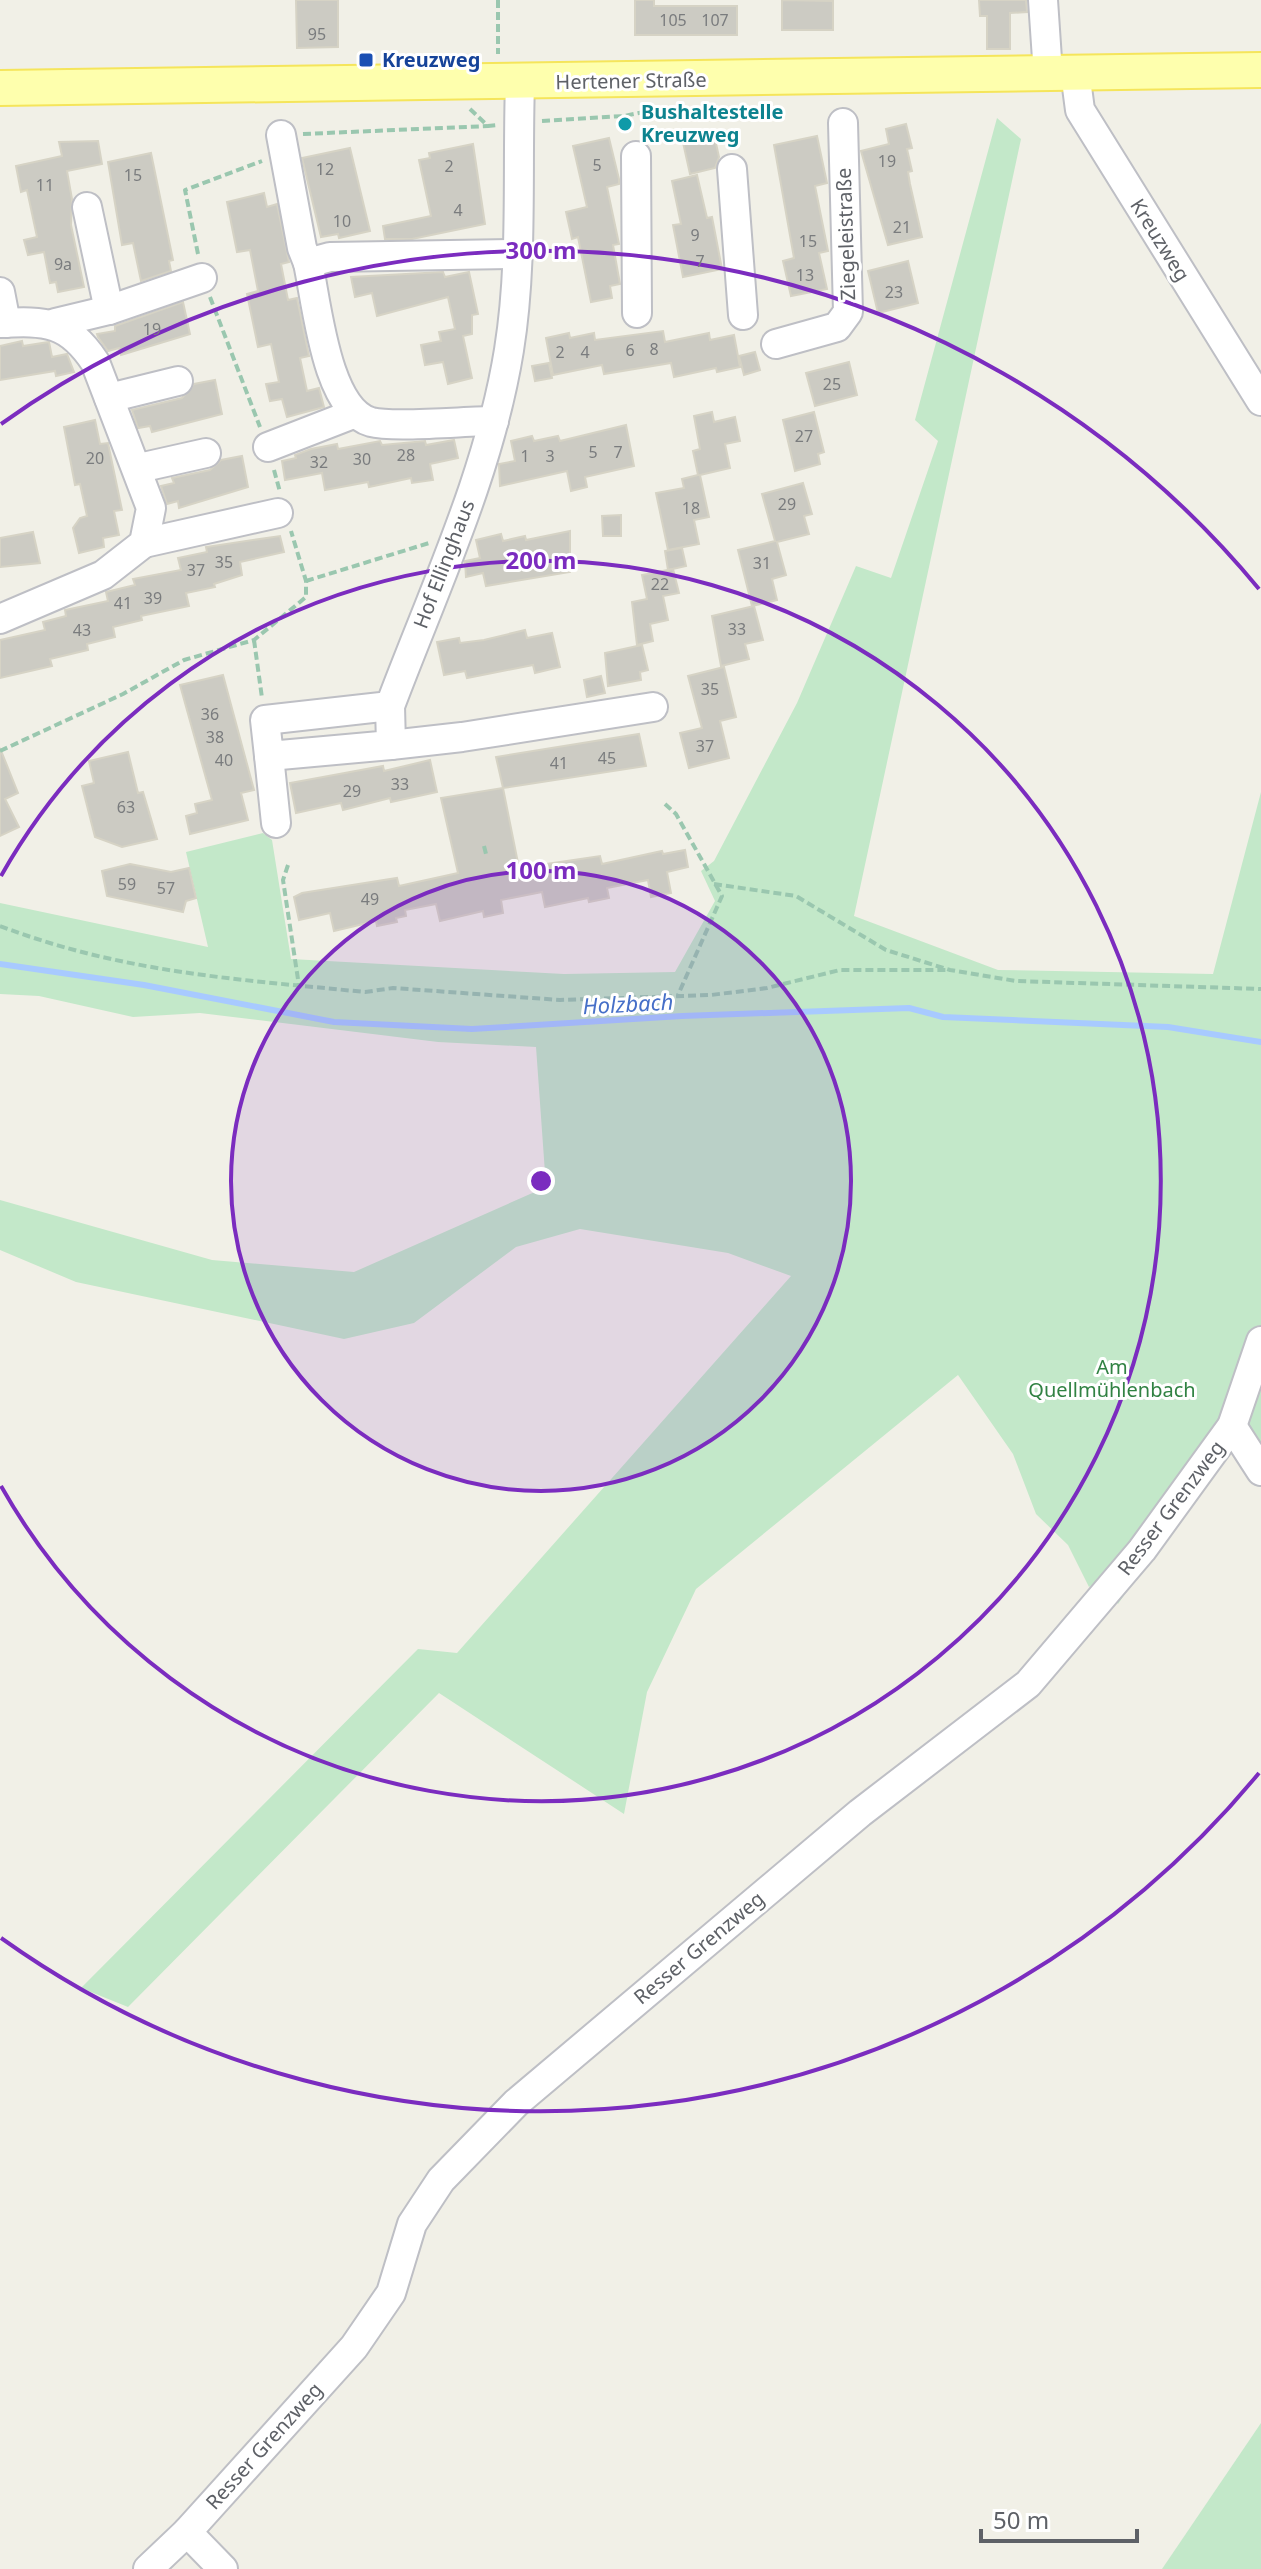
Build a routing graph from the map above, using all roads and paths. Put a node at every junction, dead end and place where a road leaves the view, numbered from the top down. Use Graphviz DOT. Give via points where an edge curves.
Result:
graph roads {
  1 [pos="498,0"];
  2 [pos="1043,0"];
  3 [pos="498,57"];
  4 [pos="1261,70"];
  5 [pos="1061,73"];
  6 [pos="520,83"];
  7 [pos="0,88"];
  8 [pos="843,123"];
  9 [pos="488,126"];
  10 [pos="282,144"];
  11 [pos="636,156"];
  12 [pos="732,169"];
  13 [pos="87,207"];
  14 [pos="515,254"];
  15 [pos="308,263"];
  16 [pos="202,278"];
  17 [pos="0,292"];
  18 [pos="109,310"];
  19 [pos="637,313"];
  20 [pos="743,315"];
  21 [pos="3,323"];
  22 [pos="55,323"];
  23 [pos="776,344"];
  24 [pos="178,381"];
  25 [pos="109,398"];
  26 [pos="1261,401"];
  27 [pos="353,414"];
  28 [pos="494,421"];
  29 [pos="268,447"];
  30 [pos="206,453"];
  31 [pos="139,468"];
  32 [pos="283,512"];
  33 [pos="458,534"];
  34 [pos="144,543"];
  35 [pos="306,581"];
  36 [pos="0,619"];
  37 [pos="254,640"];
  38 [pos="390,706"];
  39 [pos="653,707"];
  40 [pos="265,720"];
  41 [pos="391,745"];
  42 [pos="0,751"];
  43 [pos="269,756"];
  44 [pos="665,804"];
  45 [pos="276,823"];
  46 [pos="484,846"];
  47 [pos="486,854"];
  48 [pos="288,865"];
  49 [pos="714,884"];
  50 [pos="0,926"];
  51 [pos="950,970"];
  52 [pos="299,986"];
  53 [pos="1261,989"];
  54 [pos="678,995"];
  55 [pos="1261,1341"];
  56 [pos="1232,1426"];
  57 [pos="1261,1471"];
  58 [pos="187,2532"];
  59 [pos="148,2569"];
  60 [pos="223,2569"];
  1 -- 3 [label="path"];
  2 -- 5 [label="street, Kreuzweg"];
  4 -- 5 [label="main road, Hertener Straße"];
  5 -- 6 [label="main road, Hertener Straße"];
  5 -- 26 [label="street, Kreuzweg"];
  6 -- 7 [label="main road, Hertener Straße"];
  6 -- 14 [label="street, Hof Ellinghaus"];
  8 -- 23 [label="street, Ziegeleistraße" via="848,312 837,327"];
  9 -- 10 [label="path"];
  10 -- 15 [label="street"];
  10 -- 16 [label="path" via="185,190"];
  11 -- 19 [label="street"];
  12 -- 20 [label="street"];
  13 -- 18 [label="street"];
  14 -- 15 [label="street" via="330,257"];
  14 -- 28 [label="street, Hof Ellinghaus" via="509,348"];
  15 -- 27 [label="street" via="335,385"];
  16 -- 18 [label="street"];
  16 -- 29 [label="path"];
  17 -- 21 [label="street"];
  18 -- 22 [label="street"];
  21 -- 22 [label="street"];
  22 -- 25 [label="street" via="81,340"];
  24 -- 25 [label="street"];
  25 -- 31 [label="street"];
  27 -- 28 [label="street" via="373,423"];
  27 -- 29 [label="street"];
  28 -- 33 [label="street, Hof Ellinghaus"];
  29 -- 32 [label="path"];
  30 -- 31 [label="street"];
  31 -- 34 [label="street" via="151,508"];
  32 -- 34 [label="street"];
  32 -- 35 [label="path"];
  33 -- 35 [label="path"];
  33 -- 38 [label="street, Hof Ellinghaus"];
  34 -- 36 [label="street" via="103,575"];
  35 -- 37 [label="path" via="306,597"];
  37 -- 40 [label="path"];
  37 -- 42 [label="path" via="184,660"];
  38 -- 40 [label="street"];
  38 -- 41 [label="street, Hof Ellinghaus"];
  39 -- 41 [label="street"];
  40 -- 43 [label="street"];
  41 -- 43 [label="street"];
  43 -- 45 [label="street"];
  44 -- 49 [label="path" via="676,814"];
  46 -- 47 [label="path"];
  48 -- 52 [label="path" via="283,880"];
  49 -- 51 [label="path" via="796,896 886,950"];
  49 -- 54 [label="path" via="722,896"];
  50 -- 52 [label="path" via="56,947 161,972"];
  51 -- 53 [label="path" via="1016,981"];
  51 -- 54 [label="path" via="840,970 767,988"];
  52 -- 54 [label="path" via="560,1000"];
  55 -- 56 [label="street, Resser Grenzweg"];
  56 -- 57 [label="street"];
  56 -- 58 [label="street, Resser Grenzweg" via="1142,1550 1028,1684 743,1911 516,2103 441,2180 412,2224 391,2293 354,2347"];
  58 -- 59 [label="street, Resser Grenzweg"];
  58 -- 60 [label="street"];
}
